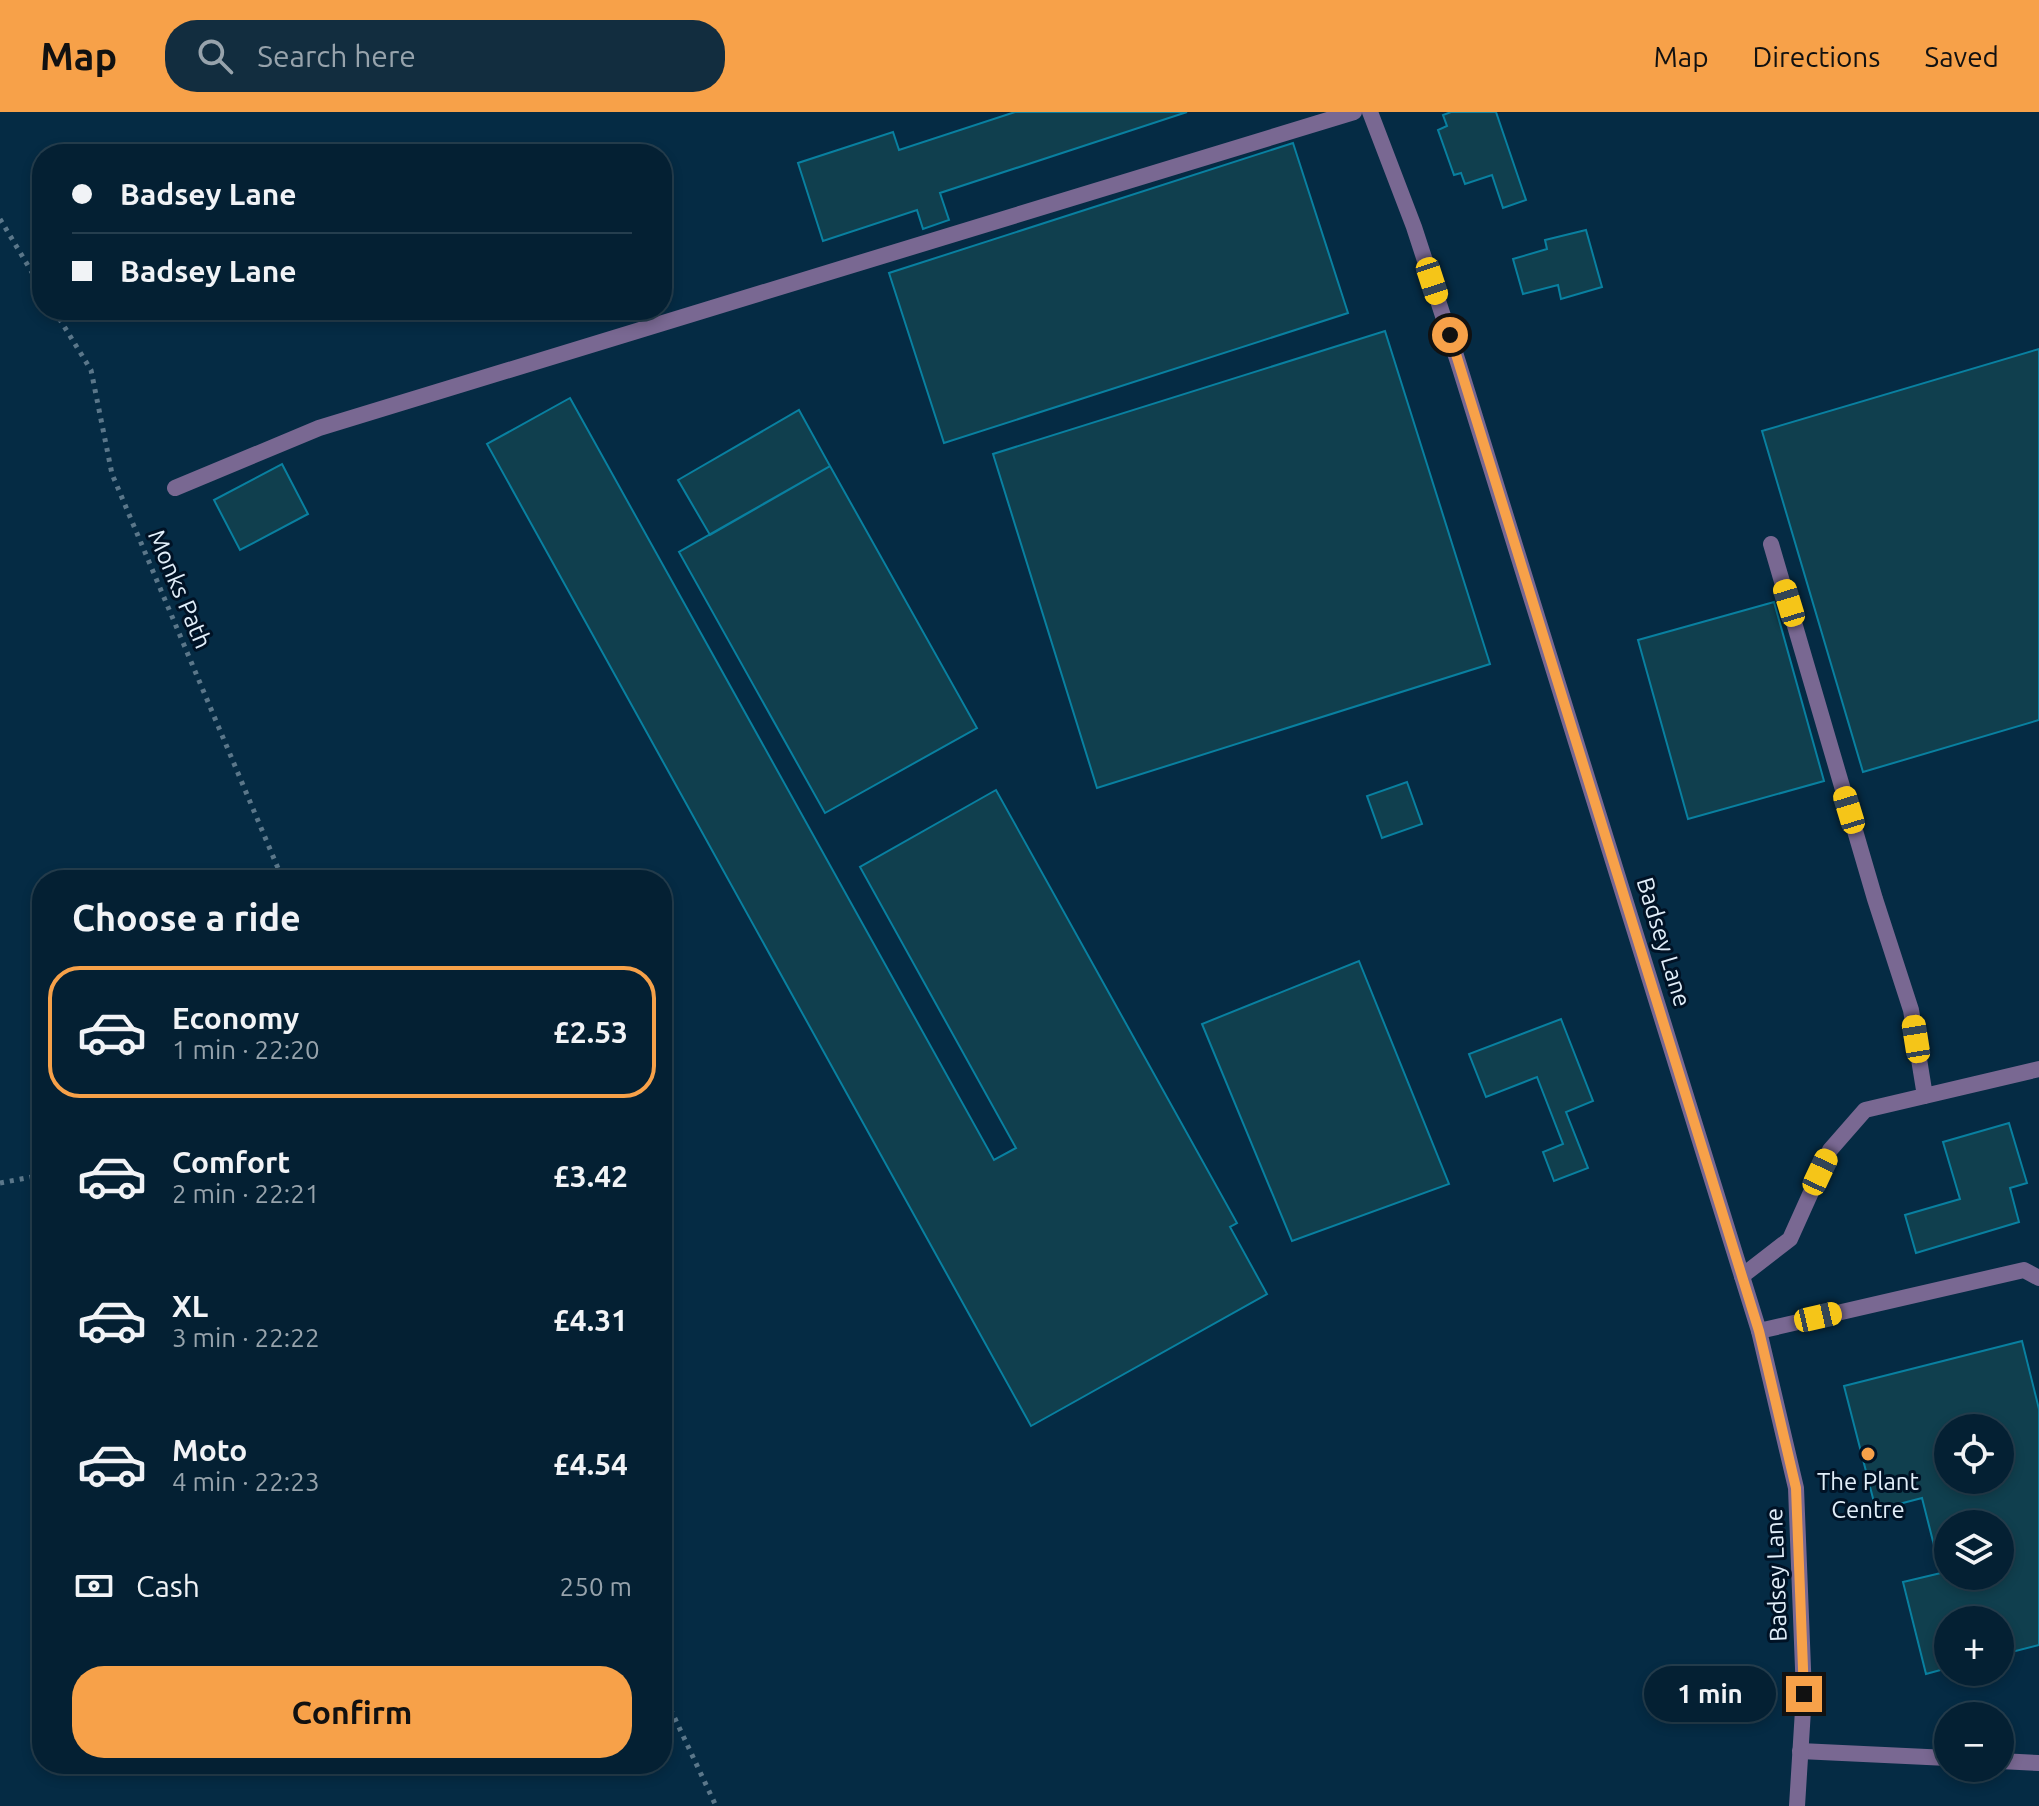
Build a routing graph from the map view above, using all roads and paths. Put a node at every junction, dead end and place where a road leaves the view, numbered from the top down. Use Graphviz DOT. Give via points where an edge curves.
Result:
graph roads {
  1 [pos="1354,112"];
  2 [pos="1370,112"];
  3 [pos="0,219"];
  4 [pos="32,272"];
  5 [pos="60,320"];
  6 [pos="175,488"];
  7 [pos="1771,544"];
  8 [pos="279,870"];
  9 [pos="2039,1069"];
  10 [pos="1925,1096"];
  11 [pos="32,1177"];
  12 [pos="0,1183"];
  13 [pos="1742,1276"];
  14 [pos="2039,1278"];
  15 [pos="1759,1331"];
  16 [pos="672,1712"];
  17 [pos="1800,1751"];
  18 [pos="1934,1757"];
  19 [pos="2014,1762"];
  20 [pos="2039,1763"];
  21 [pos="716,1806"];
  22 [pos="1797,1806"];
  1 -- 6 [label="street" via="319,428"];
  2 -- 13 [label="street, Badsey Lane" via="1458,362"];
  3 -- 4 [label="path"];
  5 -- 8 [label="path, Monks Path" via="91,370 112,474"];
  7 -- 10 [label="street" via="1911,1010"];
  9 -- 10 [label="street"];
  10 -- 13 [label="street" via="1865,1110 1830,1150 1790,1239"];
  11 -- 12 [label="path"];
  13 -- 15 [label="street, Badsey Lane"];
  14 -- 15 [label="street" via="2024,1270"];
  15 -- 17 [label="street, Badsey Lane" via="1796,1488 1804,1694"];
  16 -- 21 [label="path"];
  17 -- 18 [label="street"];
  17 -- 22 [label="street, Badsey Lane"];
  19 -- 20 [label="street"];
}
